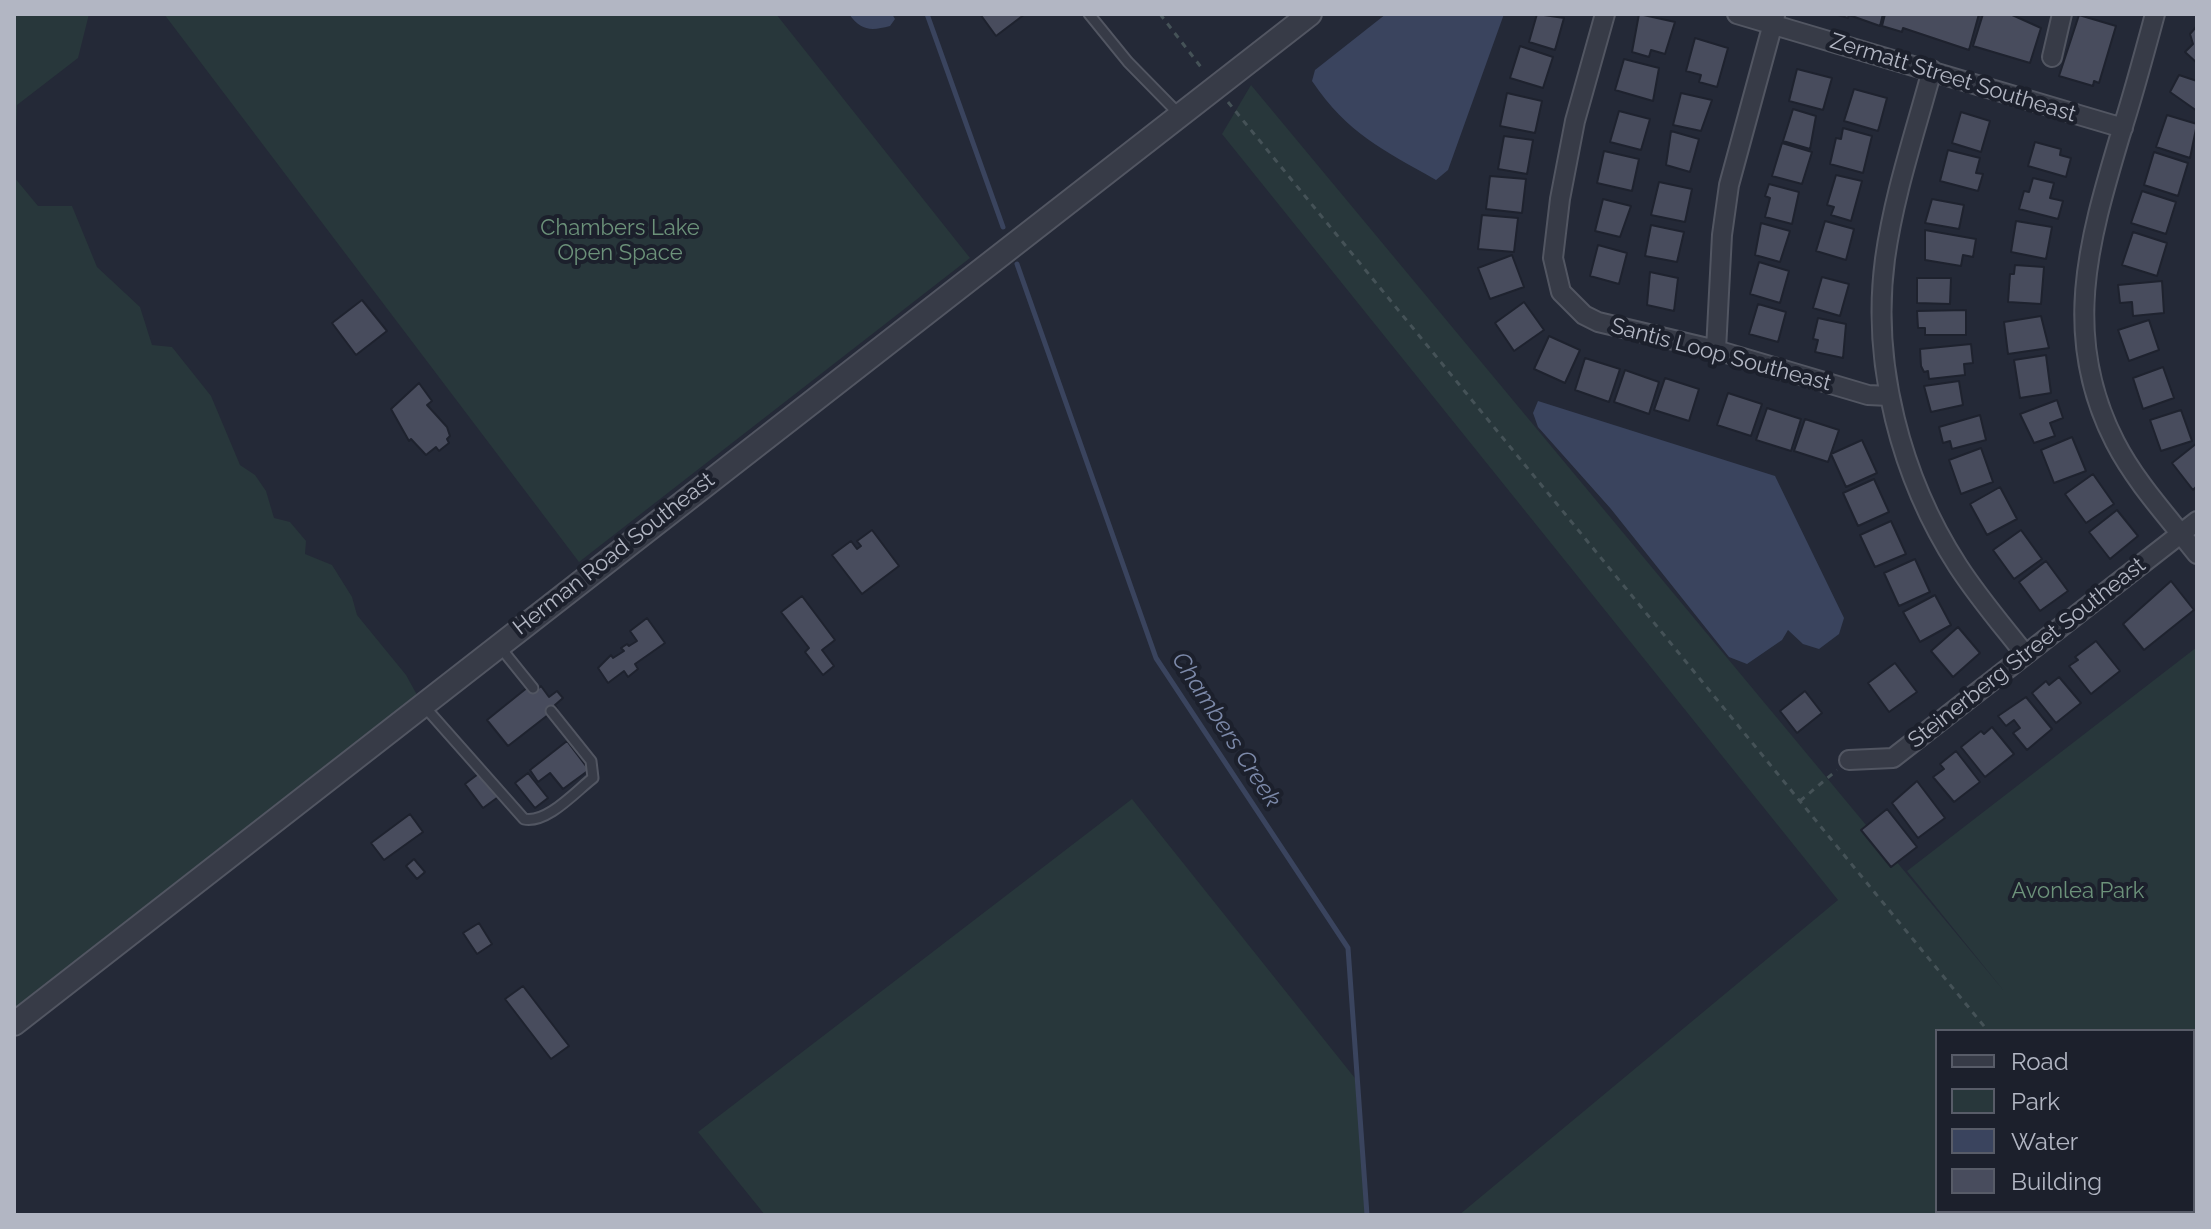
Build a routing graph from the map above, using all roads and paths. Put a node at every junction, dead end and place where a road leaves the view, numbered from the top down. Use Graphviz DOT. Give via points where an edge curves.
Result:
graph roads {
  1 [pos="1089,14"];
  2 [pos="1160,14"];
  3 [pos="1310,14"];
  4 [pos="1605,14"];
  5 [pos="1737,14"];
  6 [pos="2062,14"];
  7 [pos="2155,14"];
  8 [pos="1774,20"];
  9 [pos="2052,57"];
  10 [pos="1932,70"];
  11 [pos="1216,87"];
  12 [pos="1180,115"];
  13 [pos="2123,128"];
  14 [pos="1716,350"];
  15 [pos="1889,396"];
  16 [pos="2197,521"];
  17 [pos="2181,533"];
  18 [pos="2197,554"];
  19 [pos="498,645"];
  20 [pos="2024,653"];
  21 [pos="533,688"];
  22 [pos="422,704"];
  23 [pos="551,711"];
  24 [pos="1849,760"];
  25 [pos="1800,801"];
  26 [pos="14,1024"];
  27 [pos="1986,1029"];
  1 -- 12 [label="lane"];
  2 -- 11 [label="path"];
  3 -- 11 [label="street, Herman Road Southeast"];
  4 -- 14 [label="street, Santis Loop Southeast" via="1564,175 1553,258 1556,282 1569,303 1598,322"];
  5 -- 8 [label="street, Zermatt Street Southeast"];
  6 -- 9 [label="street"];
  7 -- 13 [label="street"];
  8 -- 10 [label="street, Zermatt Street Southeast"];
  8 -- 14 [label="street" via="1729,185"];
  10 -- 13 [label="street, Zermatt Street Southeast"];
  10 -- 15 [label="street" via="1898,190 1885,260"];
  11 -- 12 [label="street, Herman Road Southeast"];
  11 -- 25 [label="path"];
  12 -- 19 [label="street, Herman Road Southeast"];
  13 -- 17 [label="street" via="2087,265 2085,345 2099,406 2115,444"];
  14 -- 15 [label="street, Santis Loop Southeast" via="1868,395"];
  15 -- 20 [label="street" via="1915,482 1936,528"];
  16 -- 17 [label="street, Steinerberg Street Southeast"];
  17 -- 18 [label="street"];
  17 -- 20 [label="street, Steinerberg Street Southeast"];
  19 -- 21 [label="lane"];
  19 -- 22 [label="street, Herman Road Southeast"];
  20 -- 24 [label="street, Steinerberg Street Southeast" via="1893,758"];
  22 -- 23 [label="lane" via="524,819 531,820 593,778 591,761"];
  22 -- 26 [label="street, Herman Road Southeast"];
  24 -- 25 [label="path"];
  25 -- 27 [label="path"];
}
